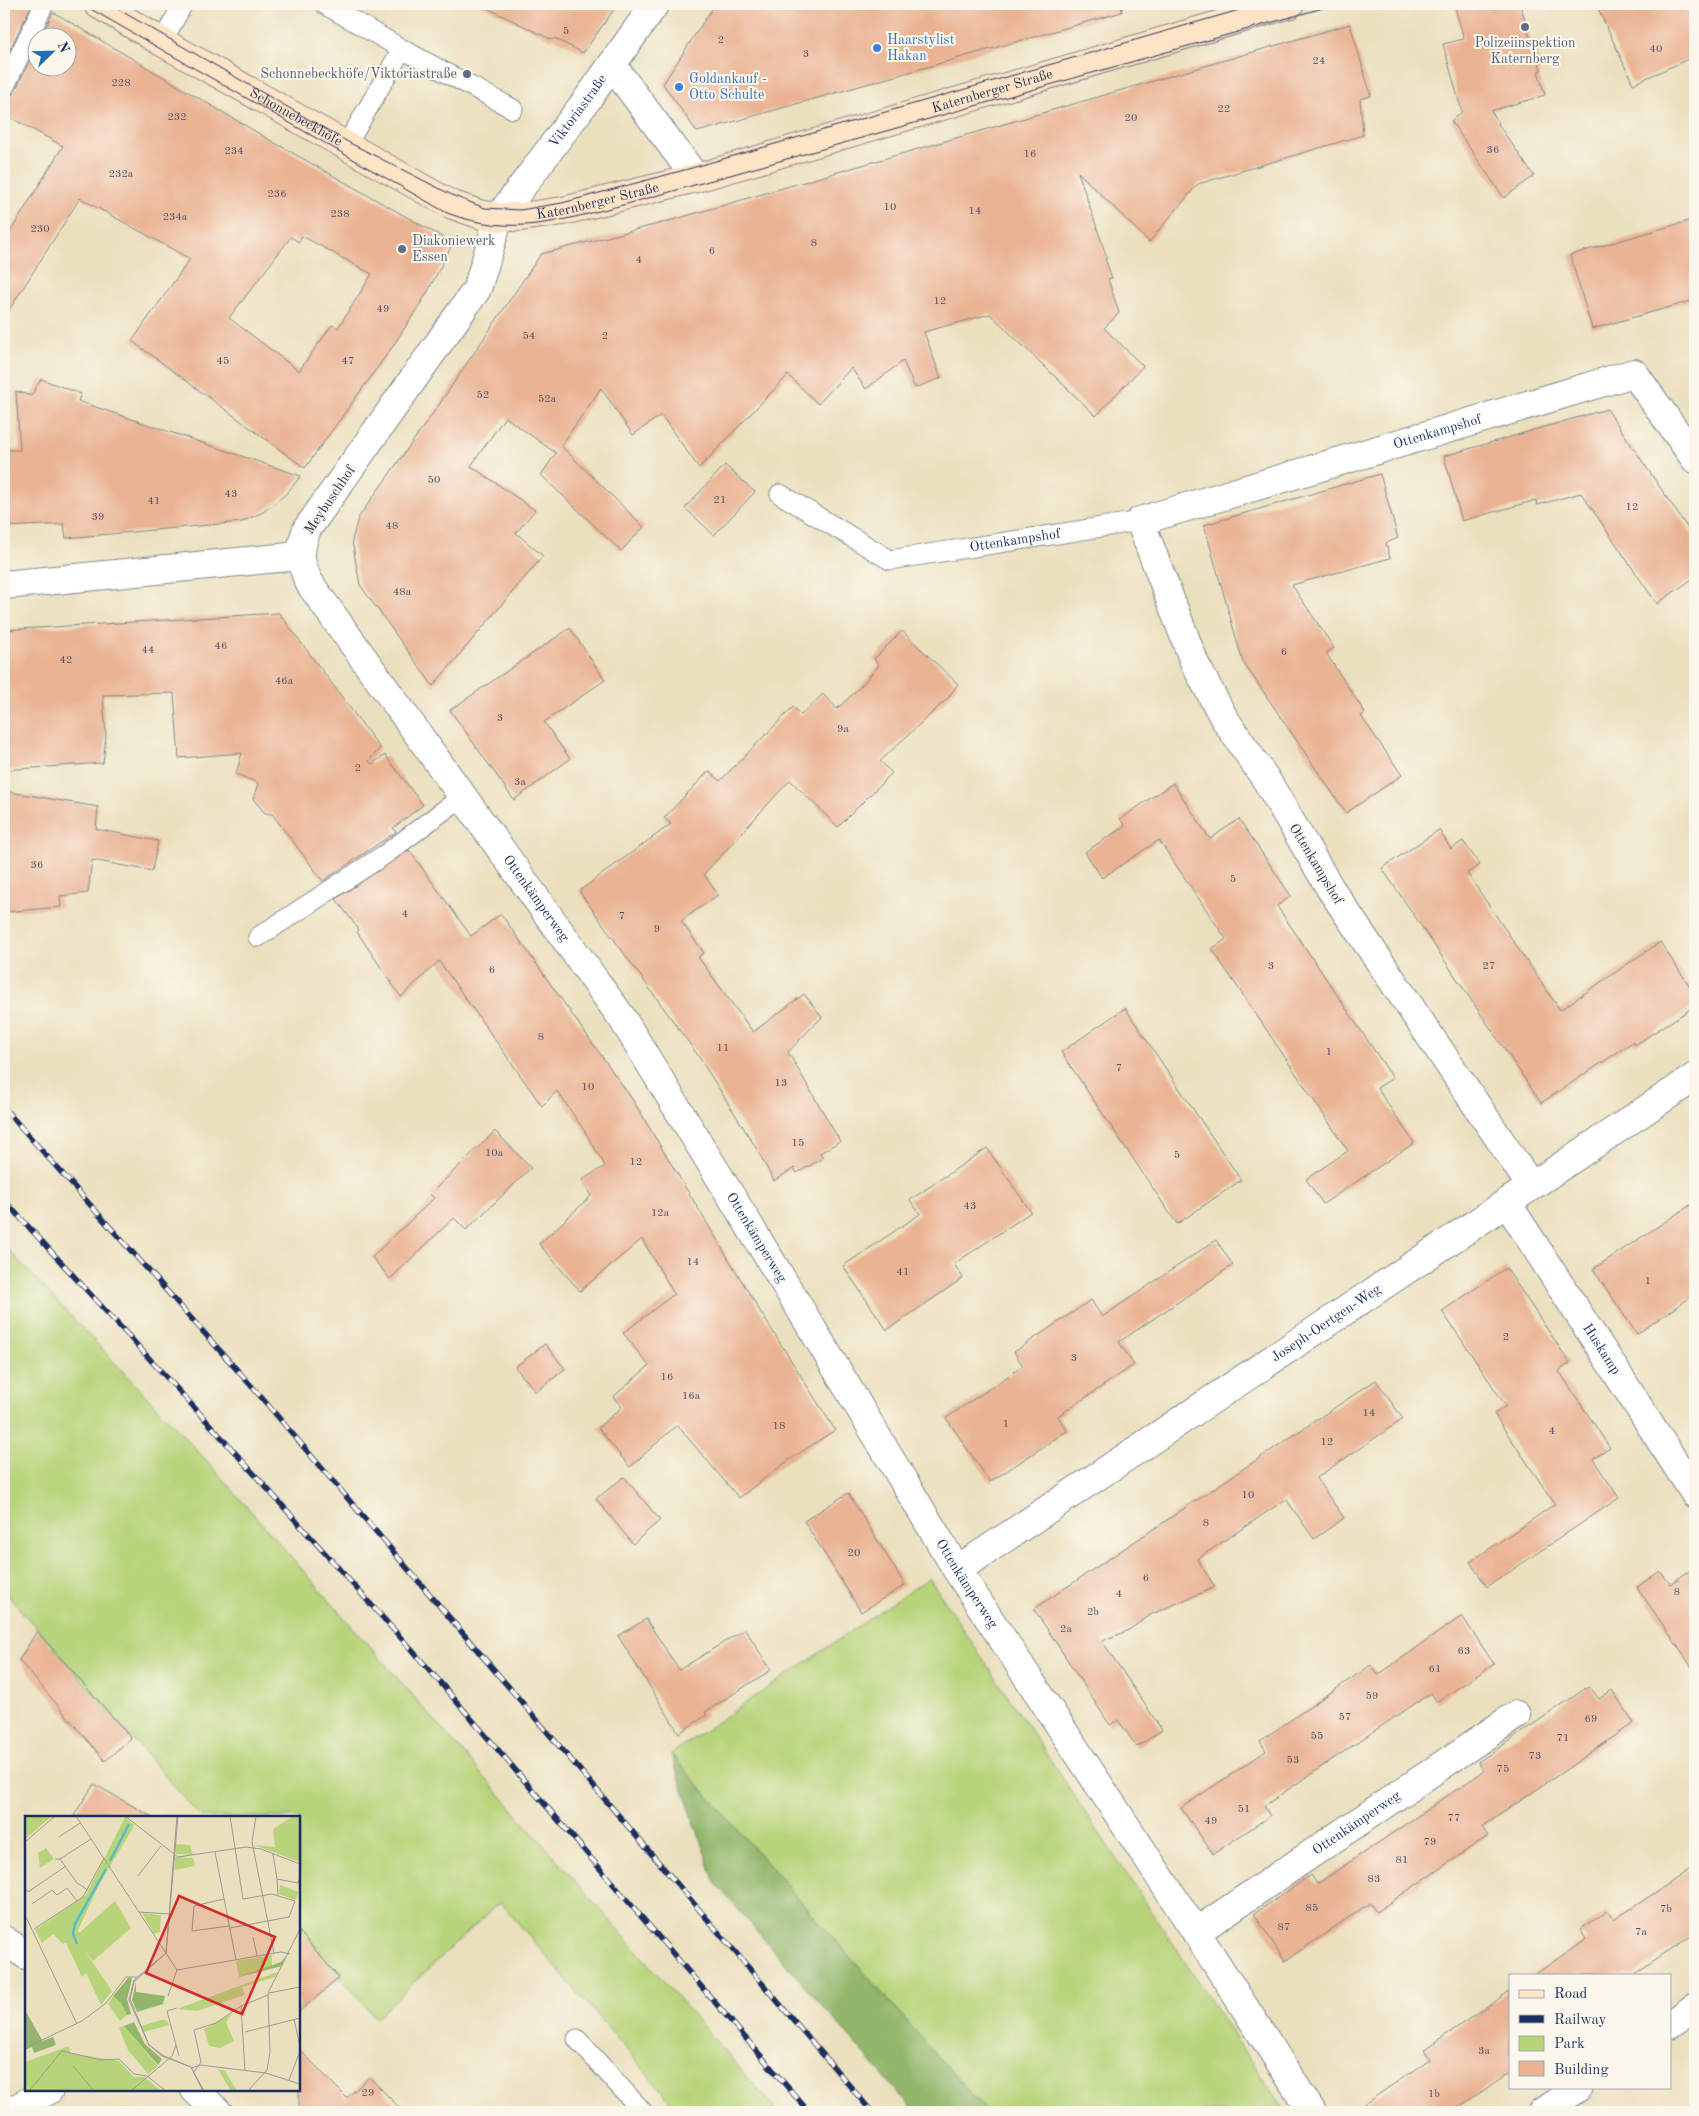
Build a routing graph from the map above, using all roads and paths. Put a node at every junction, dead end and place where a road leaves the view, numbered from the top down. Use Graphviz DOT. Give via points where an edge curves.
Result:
graph roads {
  1 [pos="44,4"];
  2 [pos="98,4"];
  3 [pos="183,4"];
  4 [pos="324,4"];
  5 [pos="655,4"];
  6 [pos="1290,4"];
  7 [pos="162,42"];
  8 [pos="402,49"];
  9 [pos="612,65"];
  10 [pos="4,88"];
  11 [pos="513,109"];
  12 [pos="346,146"];
  13 [pos="696,178"];
  14 [pos="499,217"];
  15 [pos="1695,460"];
  16 [pos="780,494"];
  17 [pos="1140,521"];
  18 [pos="299,556"];
  19 [pos="4,585"];
  20 [pos="463,796"];
  21 [pos="258,936"];
  22 [pos="1695,1078"];
  23 [pos="1532,1186"];
  24 [pos="1507,1203"];
  25 [pos="1695,1494"];
  26 [pos="957,1570"];
  27 [pos="1516,1715"];
  28 [pos="1196,1932"];
  29 [pos="4,1940"];
  30 [pos="25,1954"];
  31 [pos="1695,2008"];
  32 [pos="1672,2024"];
  33 [pos="577,2039"];
  34 [pos="1578,2088"];
  35 [pos="47,2091"];
  36 [pos="196,2091"];
  37 [pos="1548,2111"];
  38 [pos="10,2112"];
  39 [pos="218,2112"];
  40 [pos="643,2112"];
  41 [pos="1312,2112"];
  1 -- 10 [label="lane"];
  2 -- 7 [label="main road, Schonnebeckhöfe"];
  3 -- 7 [label="lane"];
  4 -- 8 [label="lane"];
  5 -- 9 [label="street, Viktoriastraße"];
  6 -- 13 [label="main road, Katernberger Straße"];
  7 -- 12 [label="main road, Schonnebeckhöfe"];
  8 -- 11 [label="lane"];
  8 -- 12 [label="lane"];
  9 -- 13 [label="street"];
  9 -- 14 [label="street, Viktoriastraße"];
  12 -- 14 [label="main road, Schonnebeckhöfe" via="450,204"];
  13 -- 14 [label="main road, Katernberger Straße" via="563,211 520,218"];
  14 -- 18 [label="street, Meybuschhof" via="477,289 308,529"];
  15 -- 17 [label="street, Ottenkampshof" via="1634,373"];
  16 -- 17 [label="lane, Ottenkampshof" via="890,560"];
  17 -- 23 [label="street, Ottenkampshof" via="1195,664 1224,718 1267,781 1330,888"];
  18 -- 19 [label="street"];
  18 -- 20 [label="street, Ottenkämperweg" via="310,584"];
  20 -- 21 [label="lane" via="387,853"];
  20 -- 26 [label="street, Ottenkämperweg" via="622,1018"];
  22 -- 23 [label="street, Joseph-Oertgen-Weg"];
  23 -- 24 [label="street, Joseph-Oertgen-Weg"];
  24 -- 25 [label="street, Huskamp"];
  24 -- 26 [label="street, Joseph-Oertgen-Weg"];
  26 -- 28 [label="street, Ottenkämperweg"];
  27 -- 28 [label="street, Ottenkämperweg"];
  28 -- 41 [label="street, Ottenkämperweg"];
  29 -- 30 [label="street"];
  31 -- 32 [label="street"];
  33 -- 40 [label="lane"];
  34 -- 37 [label="street"];
  35 -- 38 [label="street"];
  36 -- 39 [label="street"];
}
